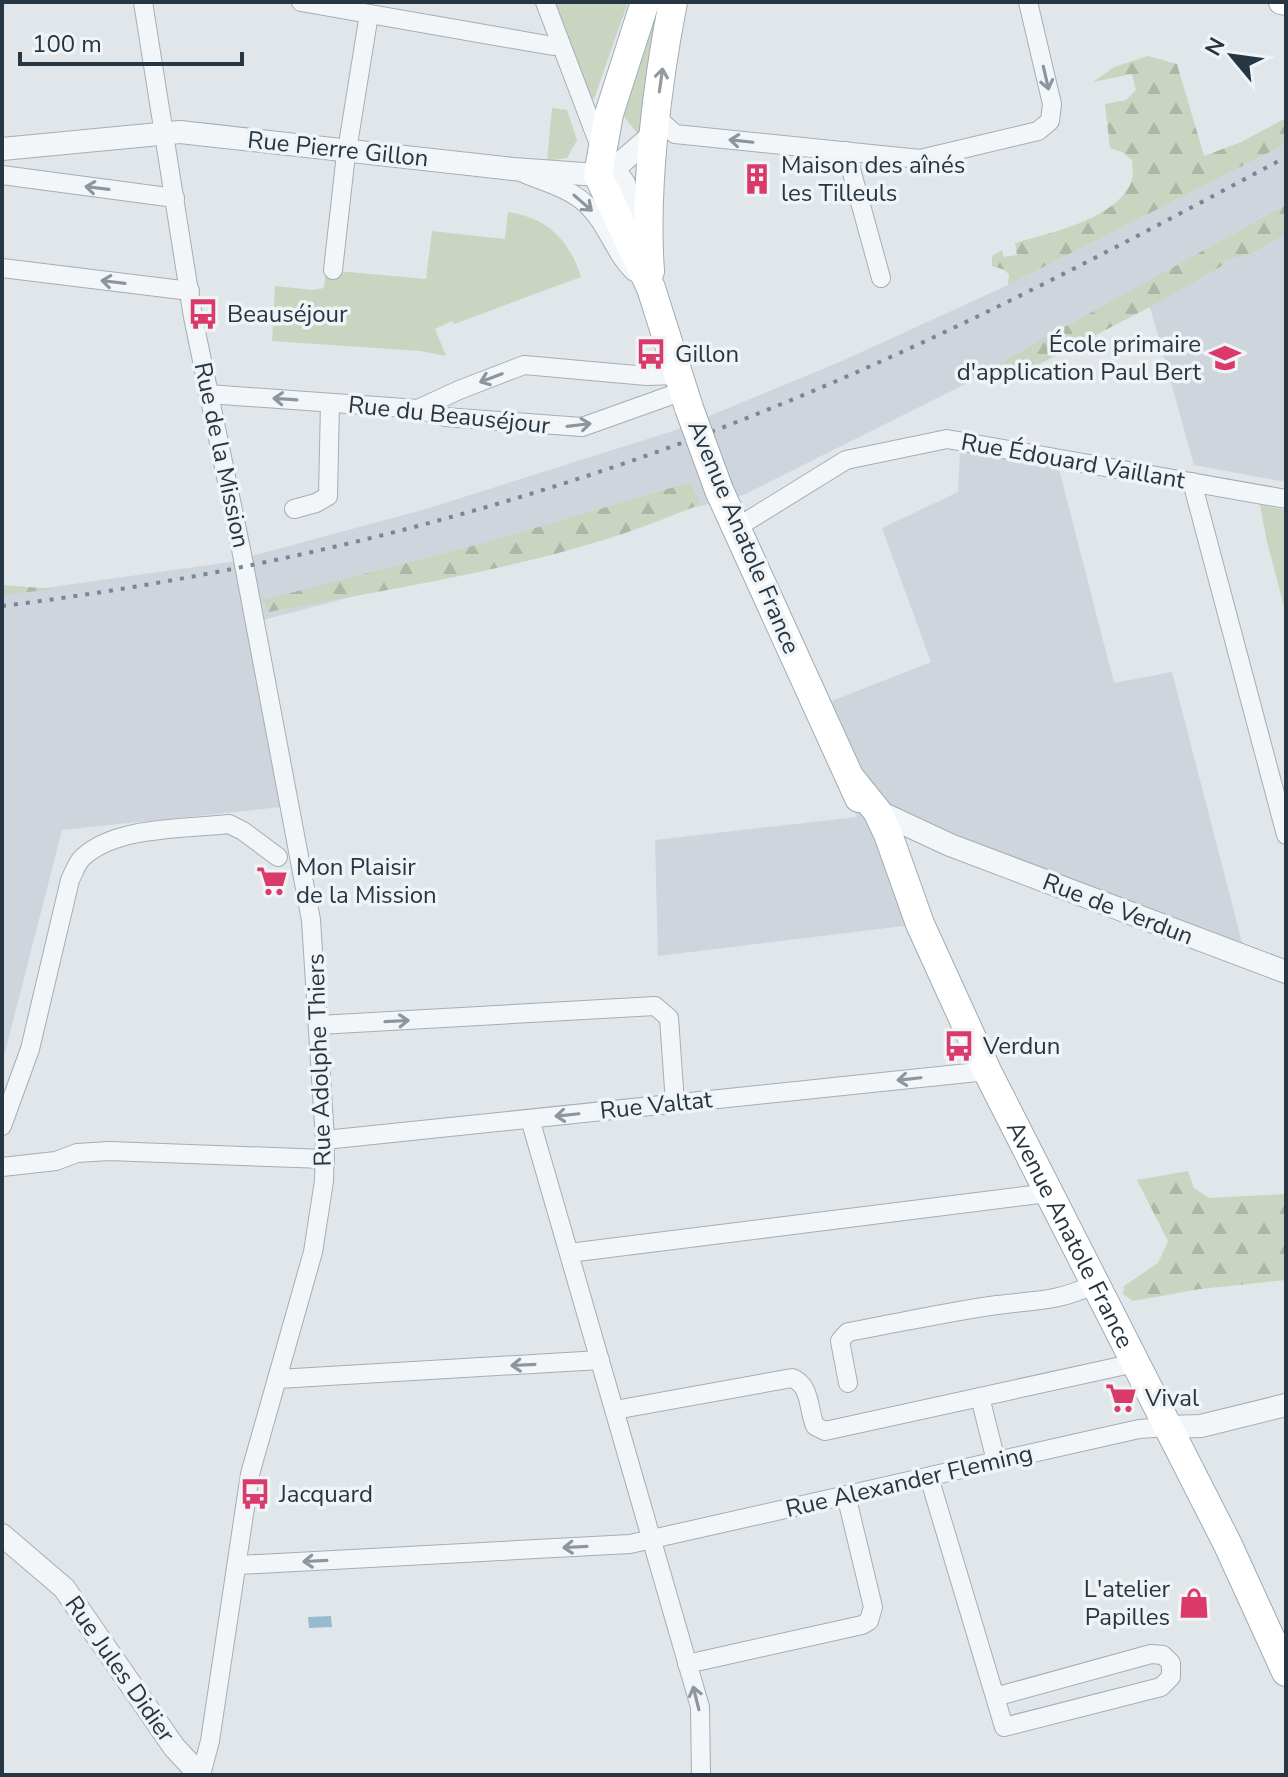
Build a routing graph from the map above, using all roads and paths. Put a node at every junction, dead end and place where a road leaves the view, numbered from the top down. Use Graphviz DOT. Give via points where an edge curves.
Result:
graph roads {
  1 [pos="143,2"];
  2 [pos="301,2"];
  3 [pos="535,2"];
  4 [pos="545,2"];
  5 [pos="645,2"];
  6 [pos="673,2"];
  7 [pos="1028,2"];
  8 [pos="369,14"];
  9 [pos="553,46"];
  10 [pos="656,125"];
  11 [pos="163,132"];
  12 [pos="2,149"];
  13 [pos="348,150"];
  14 [pos="846,151"];
  15 [pos="611,155"];
  16 [pos="513,169"];
  17 [pos="2,175"];
  18 [pos="175,198"];
  19 [pos="2,268"];
  20 [pos="333,270"];
  21 [pos="881,278"];
  22 [pos="651,288"];
  23 [pos="190,291"];
  24 [pos="683,391"];
  25 [pos="208,394"];
  26 [pos="330,403"];
  27 [pos="418,409"];
  28 [pos="1192,482"];
  29 [pos="1286,499"];
  30 [pos="294,509"];
  31 [pos="736,528"];
  32 [pos="247,577"];
  33 [pos="878,823"];
  34 [pos="1286,835"];
  35 [pos="278,857"];
  36 [pos="1286,972"];
  37 [pos="319,1025"];
  38 [pos="987,1071"];
  39 [pos="675,1103"];
  40 [pos="530,1119"];
  41 [pos="2,1126"];
  42 [pos="325,1150"];
  43 [pos="2,1167"];
  44 [pos="1048,1193"];
  45 [pos="569,1253"];
  46 [pos="1095,1284"];
  47 [pos="600,1360"];
  48 [pos="1135,1363"];
  49 [pos="278,1379"];
  50 [pos="848,1383"];
  51 [pos="980,1397"];
  52 [pos="1286,1405"];
  53 [pos="615,1410"];
  54 [pos="1167,1427"];
  55 [pos="996,1461"];
  56 [pos="929,1477"];
  57 [pos="846,1495"];
  58 [pos="2,1535"];
  59 [pos="652,1538"];
  60 [pos="238,1565"];
  61 [pos="687,1664"];
  62 [pos="1286,1672"];
  63 [pos="995,1697"];
  64 [pos="201,1775"];
  65 [pos="701,1775"];
  1 -- 11 [label="street, Rue de la Mission"];
  2 -- 8 [label="street"];
  3 -- 9 [label="street, Avenue Anatole France"];
  4 -- 15 [label="street, Avenue Anatole France" via="597,139"];
  5 -- 15 [label="main road" via="609,114"];
  10 -- 6 [label="main road, one-way"];
  7 -- 14 [label="street, one-way" via="1052,104 1050,121 1038,131 920,159"];
  8 -- 9 [label="street"];
  8 -- 13 [label="street"];
  9 -- 15 [label="street, Avenue Anatole France"];
  14 -- 10 [label="street, one-way" via="675,134"];
  10 -- 15 [label="street"];
  10 -- 22 [label="main road" via="648,242"];
  11 -- 12 [label="street, Rue Pierre Gillon"];
  11 -- 13 [label="street, Rue Pierre Gillon"];
  11 -- 18 [label="street, Rue de la Mission"];
  13 -- 16 [label="street, Rue Pierre Gillon"];
  13 -- 20 [label="street"];
  14 -- 21 [label="street"];
  15 -- 16 [label="street, Rue Pierre Gillon"];
  15 -- 22 [label="main road, Avenue Anatole France"];
  15 -- 22 [label="street, Avenue Anatole France" via="607,176 618,188 641,246"];
  16 -- 22 [label="street, Rue Pierre Gillon, one-way" via="587,204 625,263"];
  18 -- 17 [label="street, one-way"];
  18 -- 23 [label="street, Rue de la Mission"];
  23 -- 19 [label="street, one-way"];
  22 -- 24 [label="main road, Avenue Anatole France"];
  23 -- 25 [label="street, Rue de la Mission"];
  27 -- 24 [label="street, Rue du Beauséjour, one-way" via="445,417 582,427"];
  24 -- 27 [label="street, one-way" via="647,376 524,365"];
  24 -- 31 [label="main road, Avenue Anatole France, bridge"];
  26 -- 25 [label="street, Rue du Beauséjour, one-way"];
  25 -- 32 [label="street, Rue de la Mission"];
  26 -- 27 [label="street, Rue du Beauséjour"];
  26 -- 30 [label="street" via="328,496"];
  28 -- 29 [label="street, Rue Édouard Vaillant"];
  28 -- 31 [label="street, Rue Édouard Vaillant" via="947,439 846,460"];
  28 -- 34 [label="street"];
  31 -- 33 [label="main road, Avenue Anatole France" via="852,780"];
  32 -- 37 [label="street, Rue Adolphe Thiers" via="311,920"];
  33 -- 36 [label="street, Rue de Verdun" via="950,845"];
  33 -- 38 [label="main road, Avenue Anatole France" via="883,859 920,924"];
  35 -- 41 [label="street" via="229,824 126,835 99,845 80,860 70,880 30,1049"];
  37 -- 39 [label="street, one-way" via="655,1006 669,1018"];
  37 -- 42 [label="street, Rue Adolphe Thiers"];
  38 -- 39 [label="street, Rue Valtat, one-way"];
  38 -- 44 [label="main road, Avenue Anatole France"];
  39 -- 40 [label="street, Rue Valtat, one-way"];
  40 -- 42 [label="street, Rue Valtat"];
  40 -- 45 [label="street"];
  42 -- 43 [label="street, Rue Valtat" via="109,1151"];
  42 -- 49 [label="street, Rue Adolphe Thiers" via="313,1252"];
  44 -- 45 [label="street"];
  44 -- 46 [label="main road, Avenue Anatole France"];
  45 -- 47 [label="street"];
  46 -- 48 [label="main road, Avenue Anatole France"];
  46 -- 50 [label="street" via="1040,1302 848,1332 840,1341"];
  47 -- 49 [label="street, one-way"];
  47 -- 53 [label="street"];
  48 -- 51 [label="street"];
  48 -- 54 [label="main road, Avenue Anatole France"];
  49 -- 60 [label="street, Rue Adolphe Thiers" via="250,1474"];
  51 -- 53 [label="street" via="825,1431 815,1426 806,1389 792,1378"];
  51 -- 55 [label="street"];
  52 -- 54 [label="street" via="1201,1426"];
  53 -- 59 [label="street"];
  54 -- 55 [label="street, Rue Alexander Fleming"];
  54 -- 62 [label="main road, Avenue Anatole France"];
  55 -- 56 [label="street, Rue Alexander Fleming"];
  56 -- 57 [label="street, Rue Alexander Fleming"];
  56 -- 63 [label="street"];
  57 -- 59 [label="street, Rue Alexander Fleming"];
  57 -- 61 [label="street" via="873,1607 869,1621"];
  58 -- 64 [label="street, Rue Jules Didier" via="64,1588 174,1747"];
  59 -- 60 [label="street, Rue Alexander Fleming, one-way" via="630,1544"];
  59 -- 61 [label="street"];
  60 -- 64 [label="street, Rue Adolphe Thiers"];
  65 -- 61 [label="street, one-way" via="700,1707"];
  63 -- 63 [label="street" via="1004,1727 1161,1687 1171,1677 1171,1663 1163,1655 1151,1654"];
}
